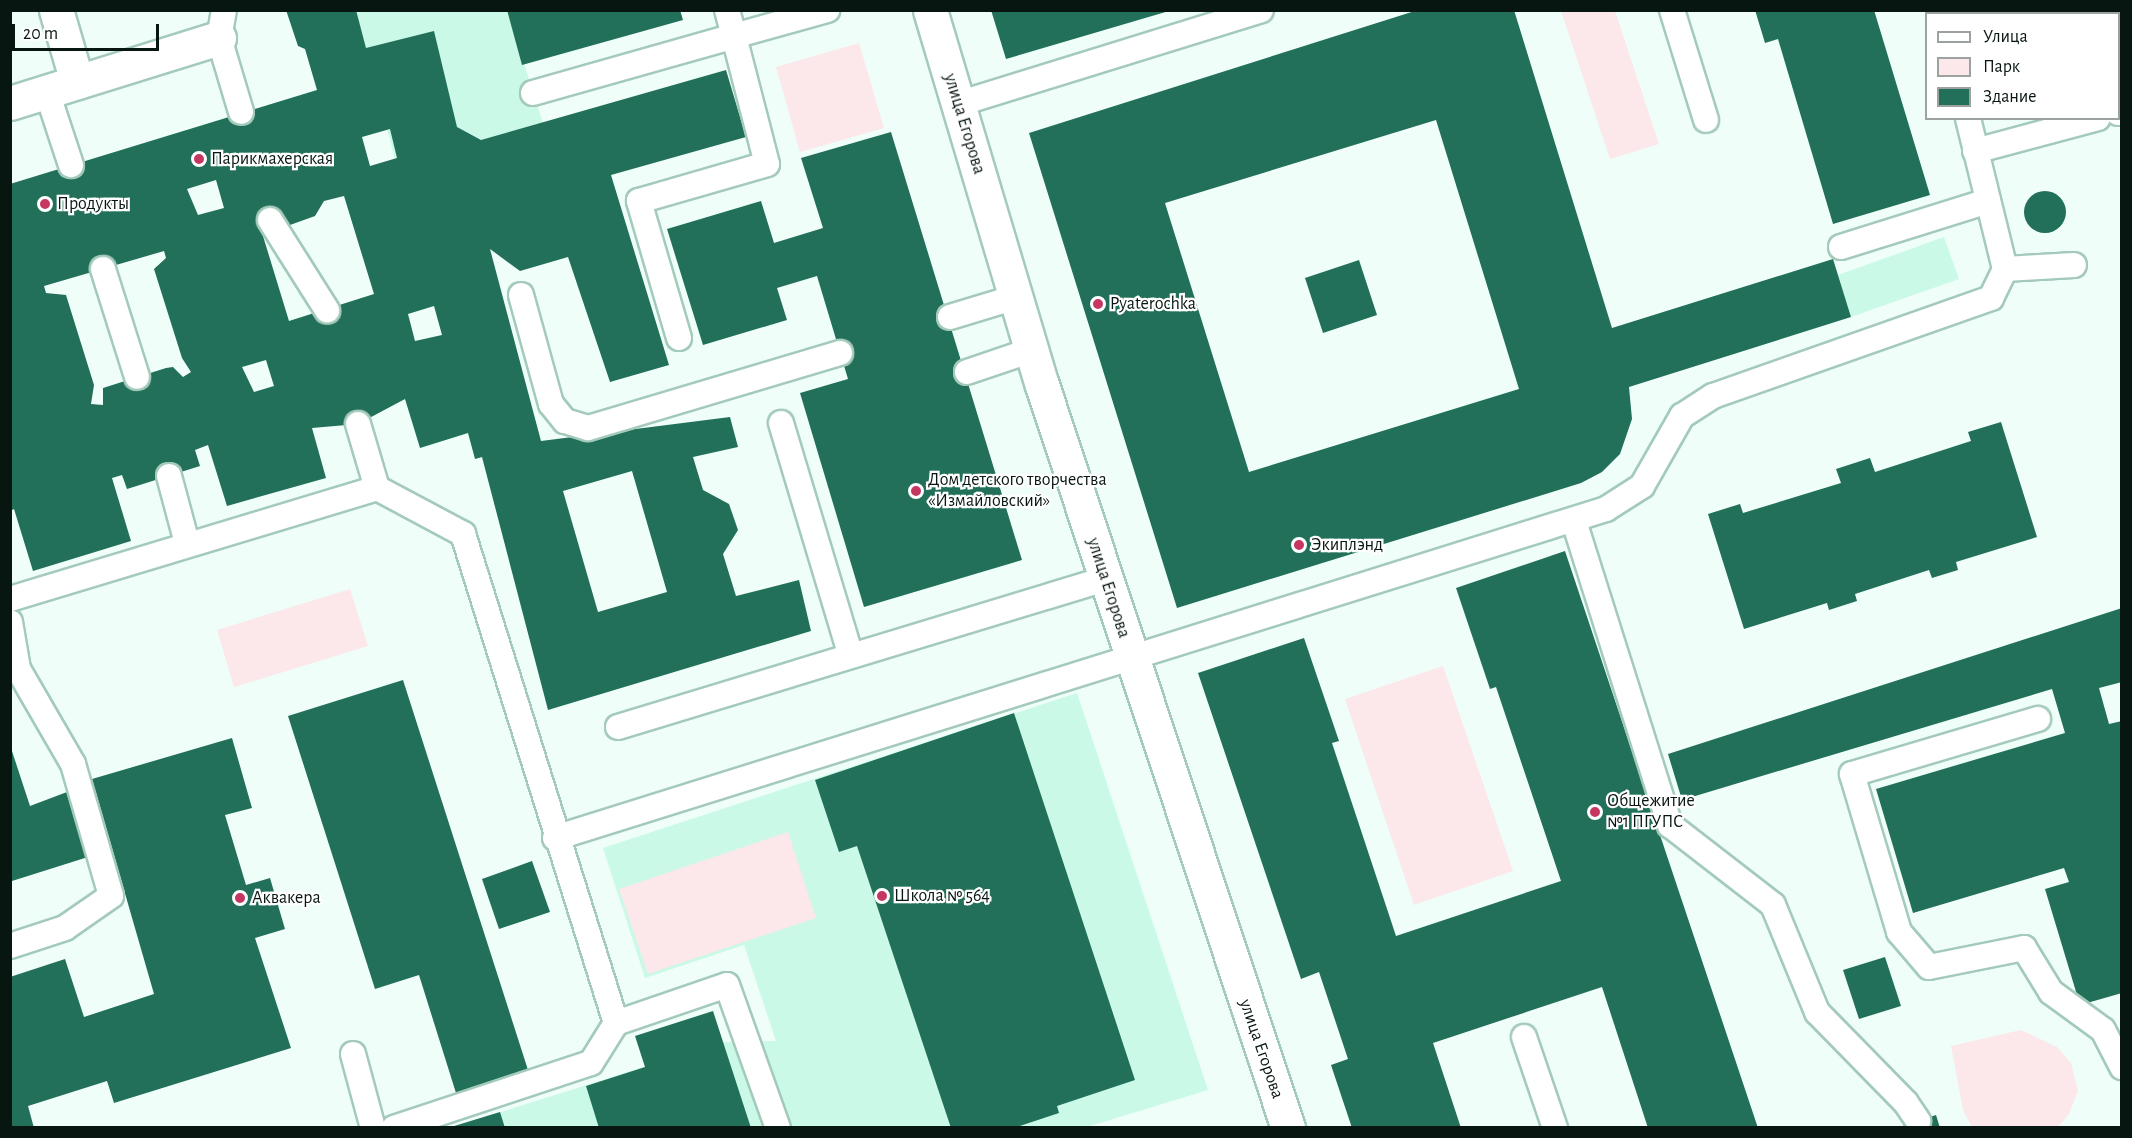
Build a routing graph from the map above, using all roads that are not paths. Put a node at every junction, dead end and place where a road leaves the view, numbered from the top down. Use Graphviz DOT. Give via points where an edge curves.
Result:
graph roads {
  1 [pos="56,10"];
  2 [pos="727,10"];
  3 [pos="826,10"];
  4 [pos="930,10"];
  5 [pos="1261,10"];
  6 [pos="1672,10"];
  7 [pos="222,24"];
  8 [pos="734,36"];
  9 [pos="62,87"];
  10 [pos="532,93"];
  11 [pos="10,103"];
  12 [pos="958,104"];
  13 [pos="241,112"];
  14 [pos="1706,120"];
  15 [pos="1968,120"];
  16 [pos="2091,120"];
  17 [pos="1975,151"];
  18 [pos="70,165"];
  19 [pos="1988,201"];
  20 [pos="270,220"];
  21 [pos="1841,247"];
  22 [pos="2074,265"];
  23 [pos="103,269"];
  24 [pos="2005,269"];
  25 [pos="521,295"];
  26 [pos="1016,297"];
  27 [pos="327,310"];
  28 [pos="950,317"];
  29 [pos="679,338"];
  30 [pos="1032,350"];
  31 [pos="840,353"];
  32 [pos="967,372"];
  33 [pos="137,377"];
  34 [pos="781,423"];
  35 [pos="358,424"];
  36 [pos="169,476"];
  37 [pos="377,488"];
  38 [pos="1574,521"];
  39 [pos="187,543"];
  40 [pos="1105,579"];
  41 [pos="10,599"];
  42 [pos="10,622"];
  43 [pos="851,656"];
  44 [pos="1130,657"];
  45 [pos="14,670"];
  46 [pos="2038,718"];
  47 [pos="618,727"];
  48 [pos="555,838"];
  49 [pos="10,946"];
  50 [pos="616,1023"];
  51 [pos="1524,1036"];
  52 [pos="353,1054"];
  53 [pos="2121,1067"];
  54 [pos="1918,1121"];
  55 [pos="373,1128"];
  56 [pos="394,1128"];
  57 [pos="778,1128"];
  58 [pos="1288,1128"];
  59 [pos="1555,1128"];
  1 -- 9 [label="street"];
  2 -- 8 [label="lane"];
  3 -- 8 [label="lane"];
  4 -- 12 [label="street, улица Егорова"];
  5 -- 12 [label="lane"];
  6 -- 14 [label="lane"];
  7 -- 9 [label="street"];
  7 -- 13 [label="lane"];
  8 -- 10 [label="lane"];
  8 -- 29 [label="lane" via="767,164 639,201"];
  9 -- 11 [label="street"];
  9 -- 18 [label="lane"];
  12 -- 26 [label="street, улица Егорова"];
  15 -- 17 [label="lane"];
  16 -- 17 [label="lane"];
  17 -- 19 [label="lane"];
  19 -- 21 [label="lane"];
  19 -- 24 [label="lane"];
  20 -- 27 [label="lane"];
  22 -- 24 [label="lane"];
  23 -- 33 [label="lane"];
  24 -- 38 [label="lane" via="1991,298 1713,396 1682,416 1642,486 1606,509"];
  25 -- 31 [label="lane" via="551,404 565,421 588,428"];
  26 -- 28 [label="lane"];
  26 -- 30 [label="street, улица Егорова"];
  30 -- 32 [label="lane"];
  30 -- 40 [label="street, улица Егорова"];
  34 -- 43 [label="lane"];
  35 -- 37 [label="lane"];
  36 -- 39 [label="lane"];
  37 -- 39 [label="lane"];
  37 -- 48 [label="lane" via="463,534"];
  38 -- 44 [label="lane"];
  38 -- 54 [label="lane" via="1670,825 1773,904 1817,1012 1906,1103"];
  39 -- 41 [label="lane"];
  40 -- 43 [label="lane"];
  40 -- 44 [label="street, улица Егорова"];
  42 -- 45 [label="lane"];
  43 -- 47 [label="lane"];
  44 -- 48 [label="lane"];
  44 -- 58 [label="street, улица Егорова"];
  45 -- 49 [label="lane" via="73,764 117,893 65,928"];
  46 -- 53 [label="lane" via="1852,774 1899,932 1929,967 2024,948 2051,992 2103,1030"];
  48 -- 50 [label="lane"];
  50 -- 56 [label="lane" via="591,1063"];
  50 -- 57 [label="lane" via="727,985"];
  51 -- 59 [label="lane"];
  52 -- 55 [label="lane"];
}
